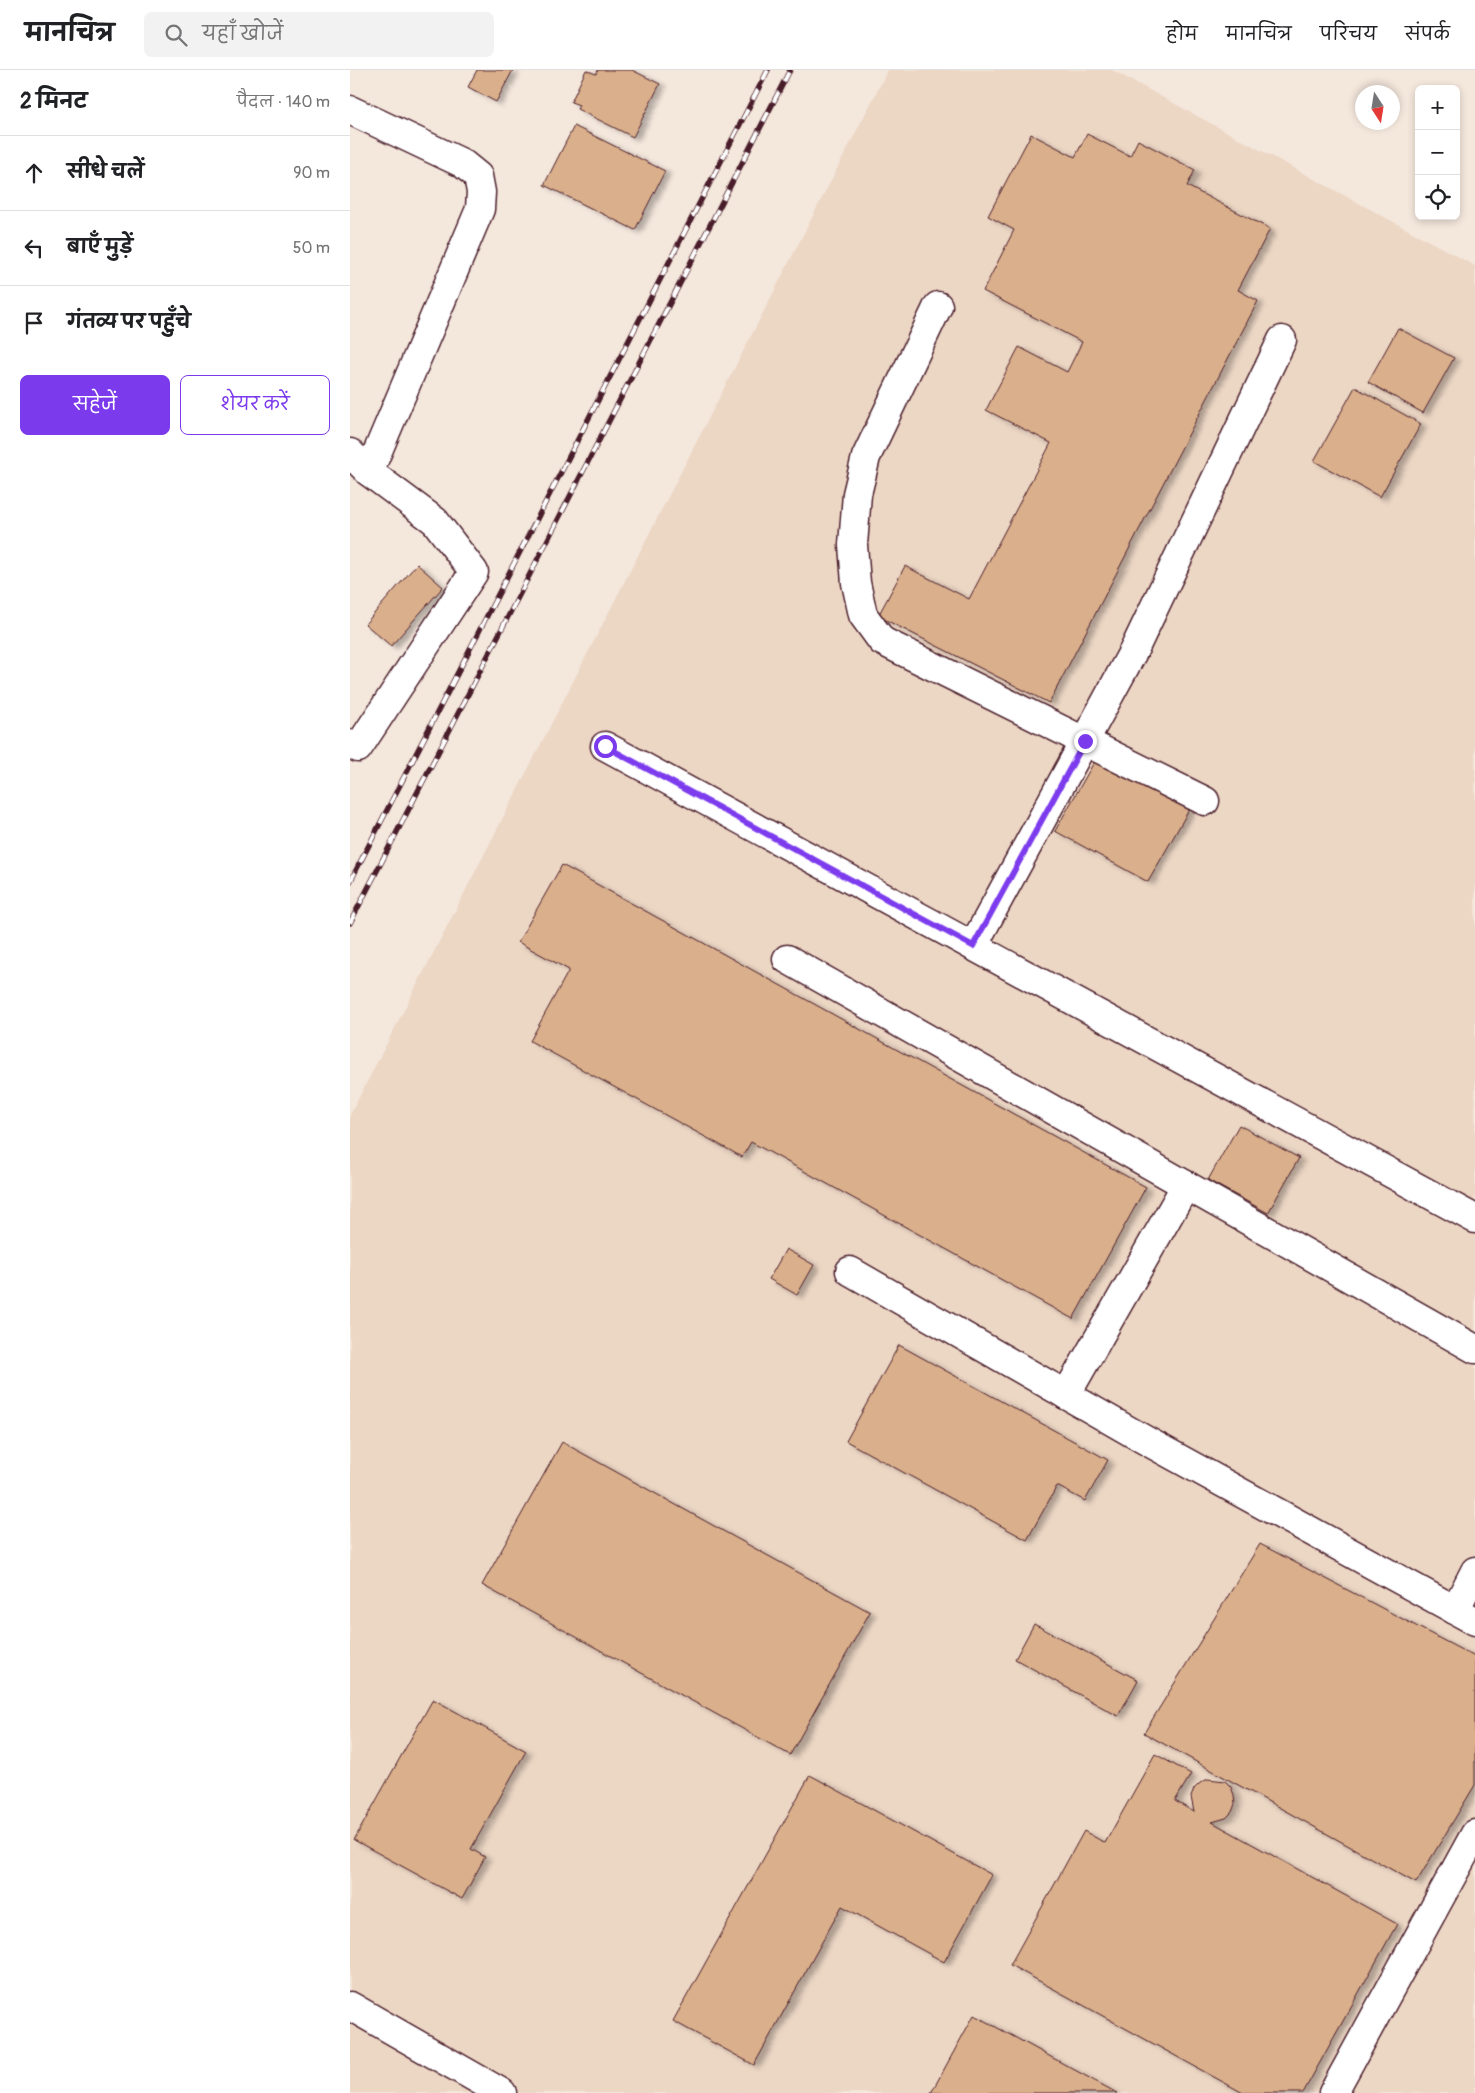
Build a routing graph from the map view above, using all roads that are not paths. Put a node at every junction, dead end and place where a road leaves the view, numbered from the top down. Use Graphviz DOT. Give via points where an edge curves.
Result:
graph roads {
  1 [pos="350,110"];
  2 [pos="938,306"];
  3 [pos="1282,340"];
  4 [pos="359,463"];
  5 [pos="1085,741"];
  6 [pos="350,744"];
  7 [pos="605,746"];
  8 [pos="1205,801"];
  9 [pos="973,946"];
  10 [pos="788,959"];
  11 [pos="1186,1185"];
  12 [pos="1475,1219"];
  13 [pos="850,1271"];
  14 [pos="1475,1349"];
  15 [pos="1066,1395"];
  16 [pos="1475,1572"];
  17 [pos="1465,1615"];
  18 [pos="1475,1834"];
  19 [pos="350,2006"];
  20 [pos="502,2093"];
  21 [pos="1333,2093"];
  1 -- 4 [label="street" via="462,163 478,176 481,192 480,209"];
  2 -- 5 [label="street" via="866,457 857,494 853,545 863,615 882,641"];
  3 -- 5 [label="street" via="1134,650"];
  4 -- 6 [label="street" via="435,521 474,572 358,748"];
  5 -- 8 [label="street"];
  5 -- 9 [label="street"];
  7 -- 9 [label="street"];
  9 -- 12 [label="street"];
  10 -- 11 [label="street"];
  11 -- 14 [label="street"];
  11 -- 15 [label="street"];
  13 -- 15 [label="street"];
  15 -- 17 [label="street"];
  16 -- 17 [label="street"];
  18 -- 21 [label="street"];
  19 -- 20 [label="street"];
}
